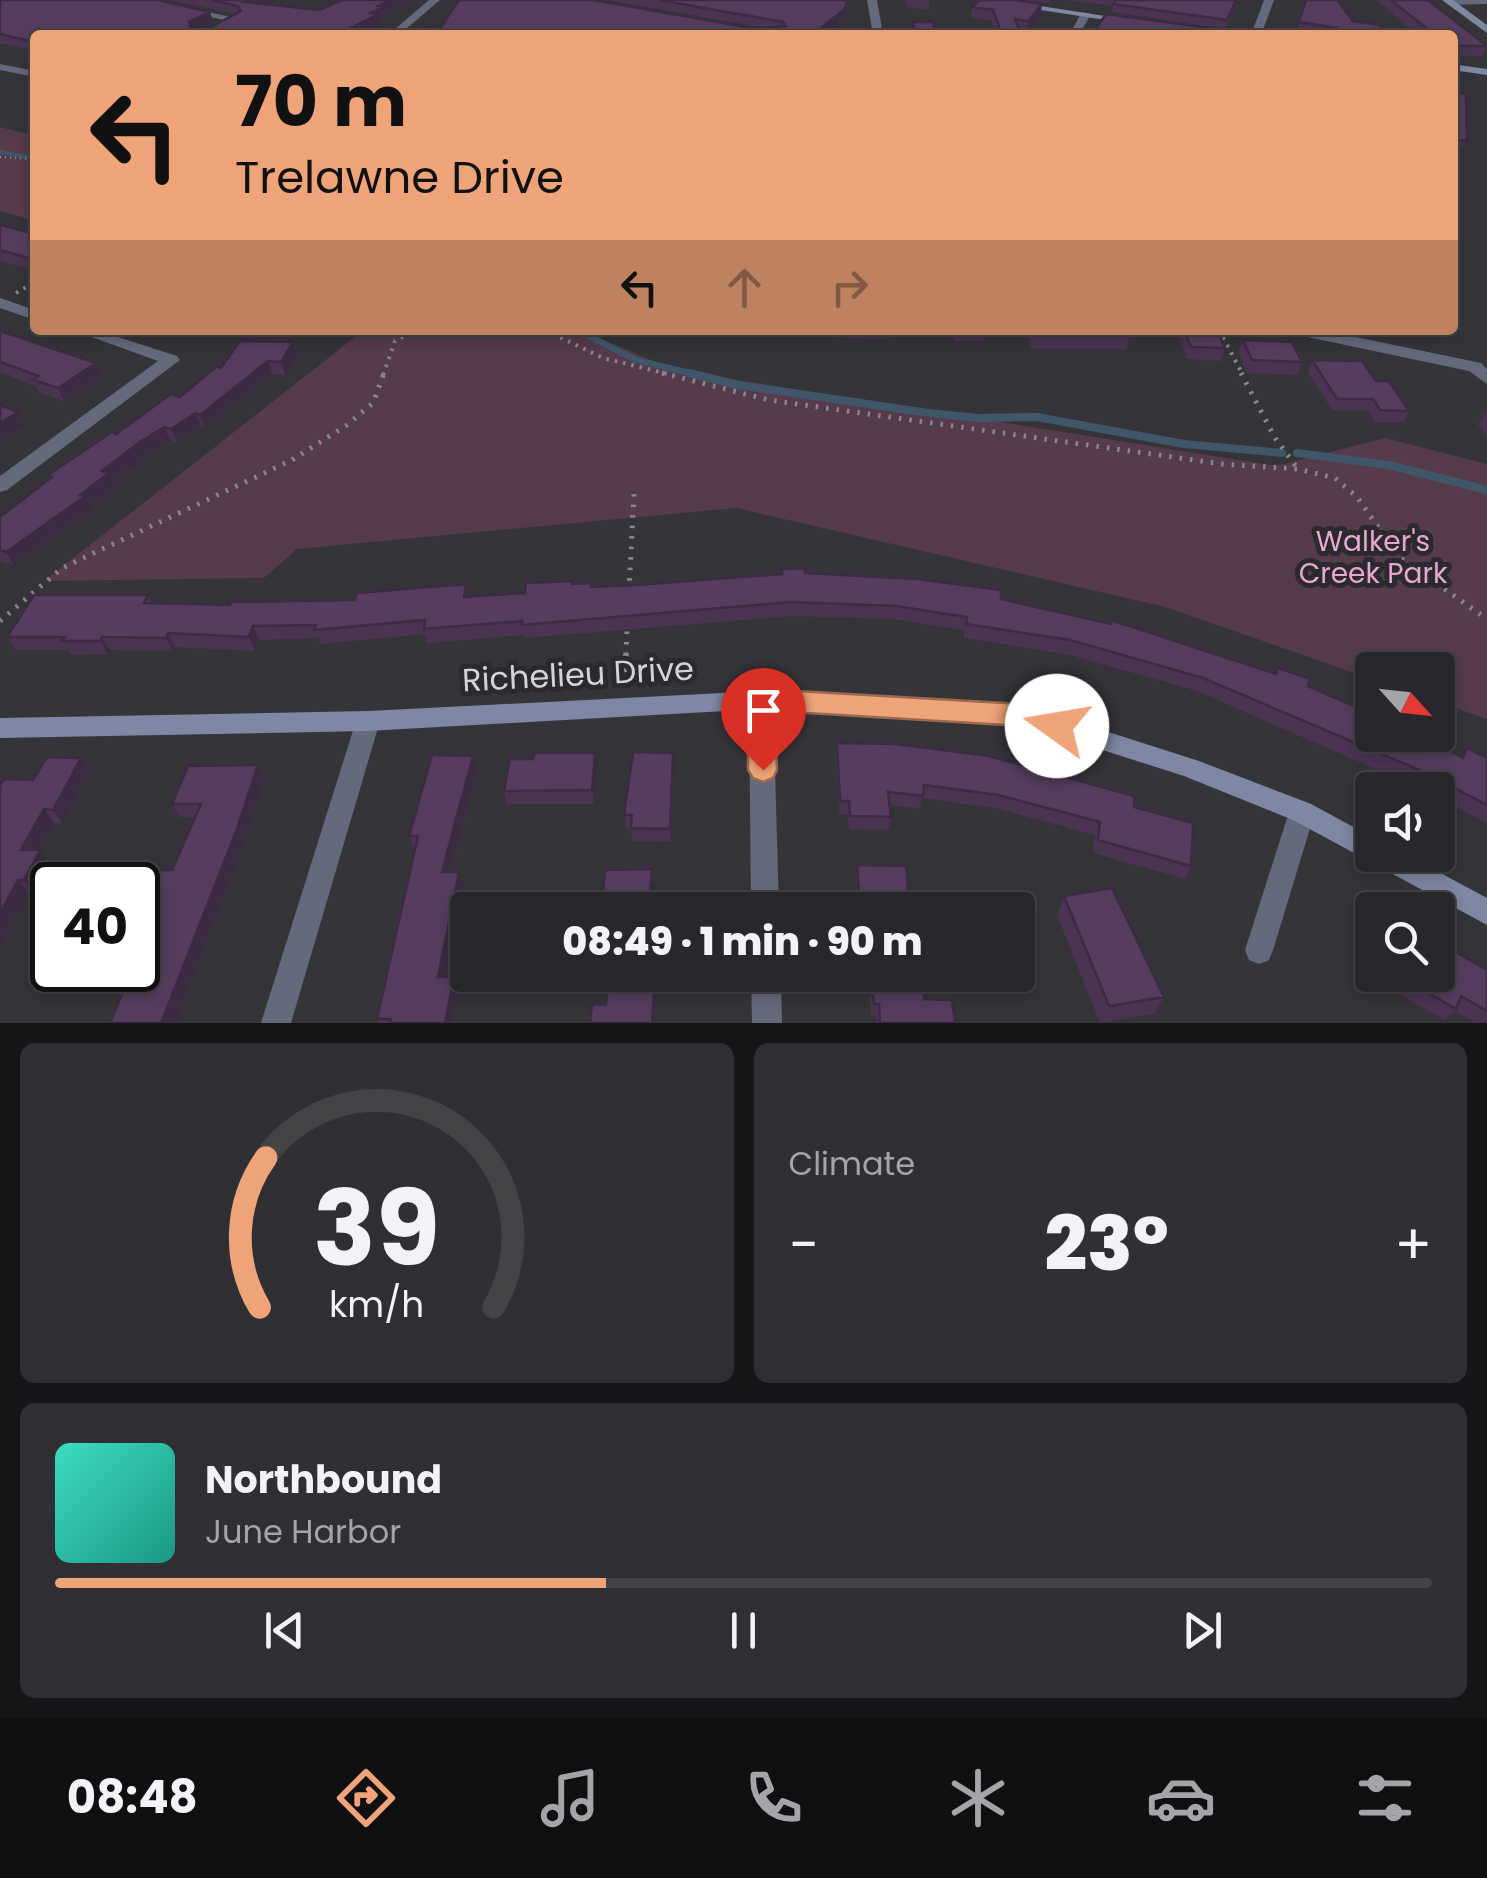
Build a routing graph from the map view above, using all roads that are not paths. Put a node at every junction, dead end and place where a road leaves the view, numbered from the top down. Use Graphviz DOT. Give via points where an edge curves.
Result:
graph roads {
  1 [pos="138,0"];
  2 [pos="435,0"];
  3 [pos="872,0"];
  4 [pos="980,0"];
  5 [pos="1268,0"];
  6 [pos="1448,1"];
  7 [pos="1487,1"];
  8 [pos="1086,14"];
  9 [pos="1141,22"];
  10 [pos="1178,27"];
  11 [pos="210,30"];
  12 [pos="399,30"];
  13 [pos="877,30"];
  14 [pos="1077,30"];
  15 [pos="1198,30"];
  16 [pos="1258,30"];
  17 [pos="1487,30"];
  18 [pos="0,67"];
  19 [pos="1458,68"];
  20 [pos="1487,72"];
  21 [pos="30,73"];
  22 [pos="0,304"];
  23 [pos="30,313"];
  24 [pos="95,335"];
  25 [pos="1323,335"];
  26 [pos="1483,367"];
  27 [pos="0,486"];
  28 [pos="762,700"];
  29 [pos="368,721"];
  30 [pos="0,728"];
  31 [pos="1302,812"];
  32 [pos="1355,841"];
  33 [pos="1413,872"];
  34 [pos="765,892"];
  35 [pos="1487,912"];
  36 [pos="1259,950"];
  37 [pos="766,992"];
  38 [pos="276,1023"];
  39 [pos="767,1023"];
  1 -- 11 [label="street" via="234,19"];
  2 -- 12 [label="street"];
  3 -- 13 [label="street"];
  4 -- 8 [label="street"];
  5 -- 16 [label="street"];
  6 -- 7 [label="street"];
  6 -- 17 [label="street"];
  8 -- 9 [label="street"];
  8 -- 14 [label="street"];
  10 -- 15 [label="street"];
  18 -- 21 [label="street"];
  19 -- 20 [label="street"];
  22 -- 23 [label="street"];
  24 -- 27 [label="street" via="170,360"];
  25 -- 26 [label="street"];
  28 -- 29 [label="street, Richelieu Drive"];
  28 -- 31 [label="street, Richelieu Drive" via="1024,715"];
  28 -- 34 [label="street"];
  29 -- 30 [label="street, Richelieu Drive"];
  29 -- 38 [label="street"];
  31 -- 32 [label="street, Richelieu Drive"];
  31 -- 36 [label="street"];
  33 -- 35 [label="street"];
  37 -- 39 [label="street"];
}
